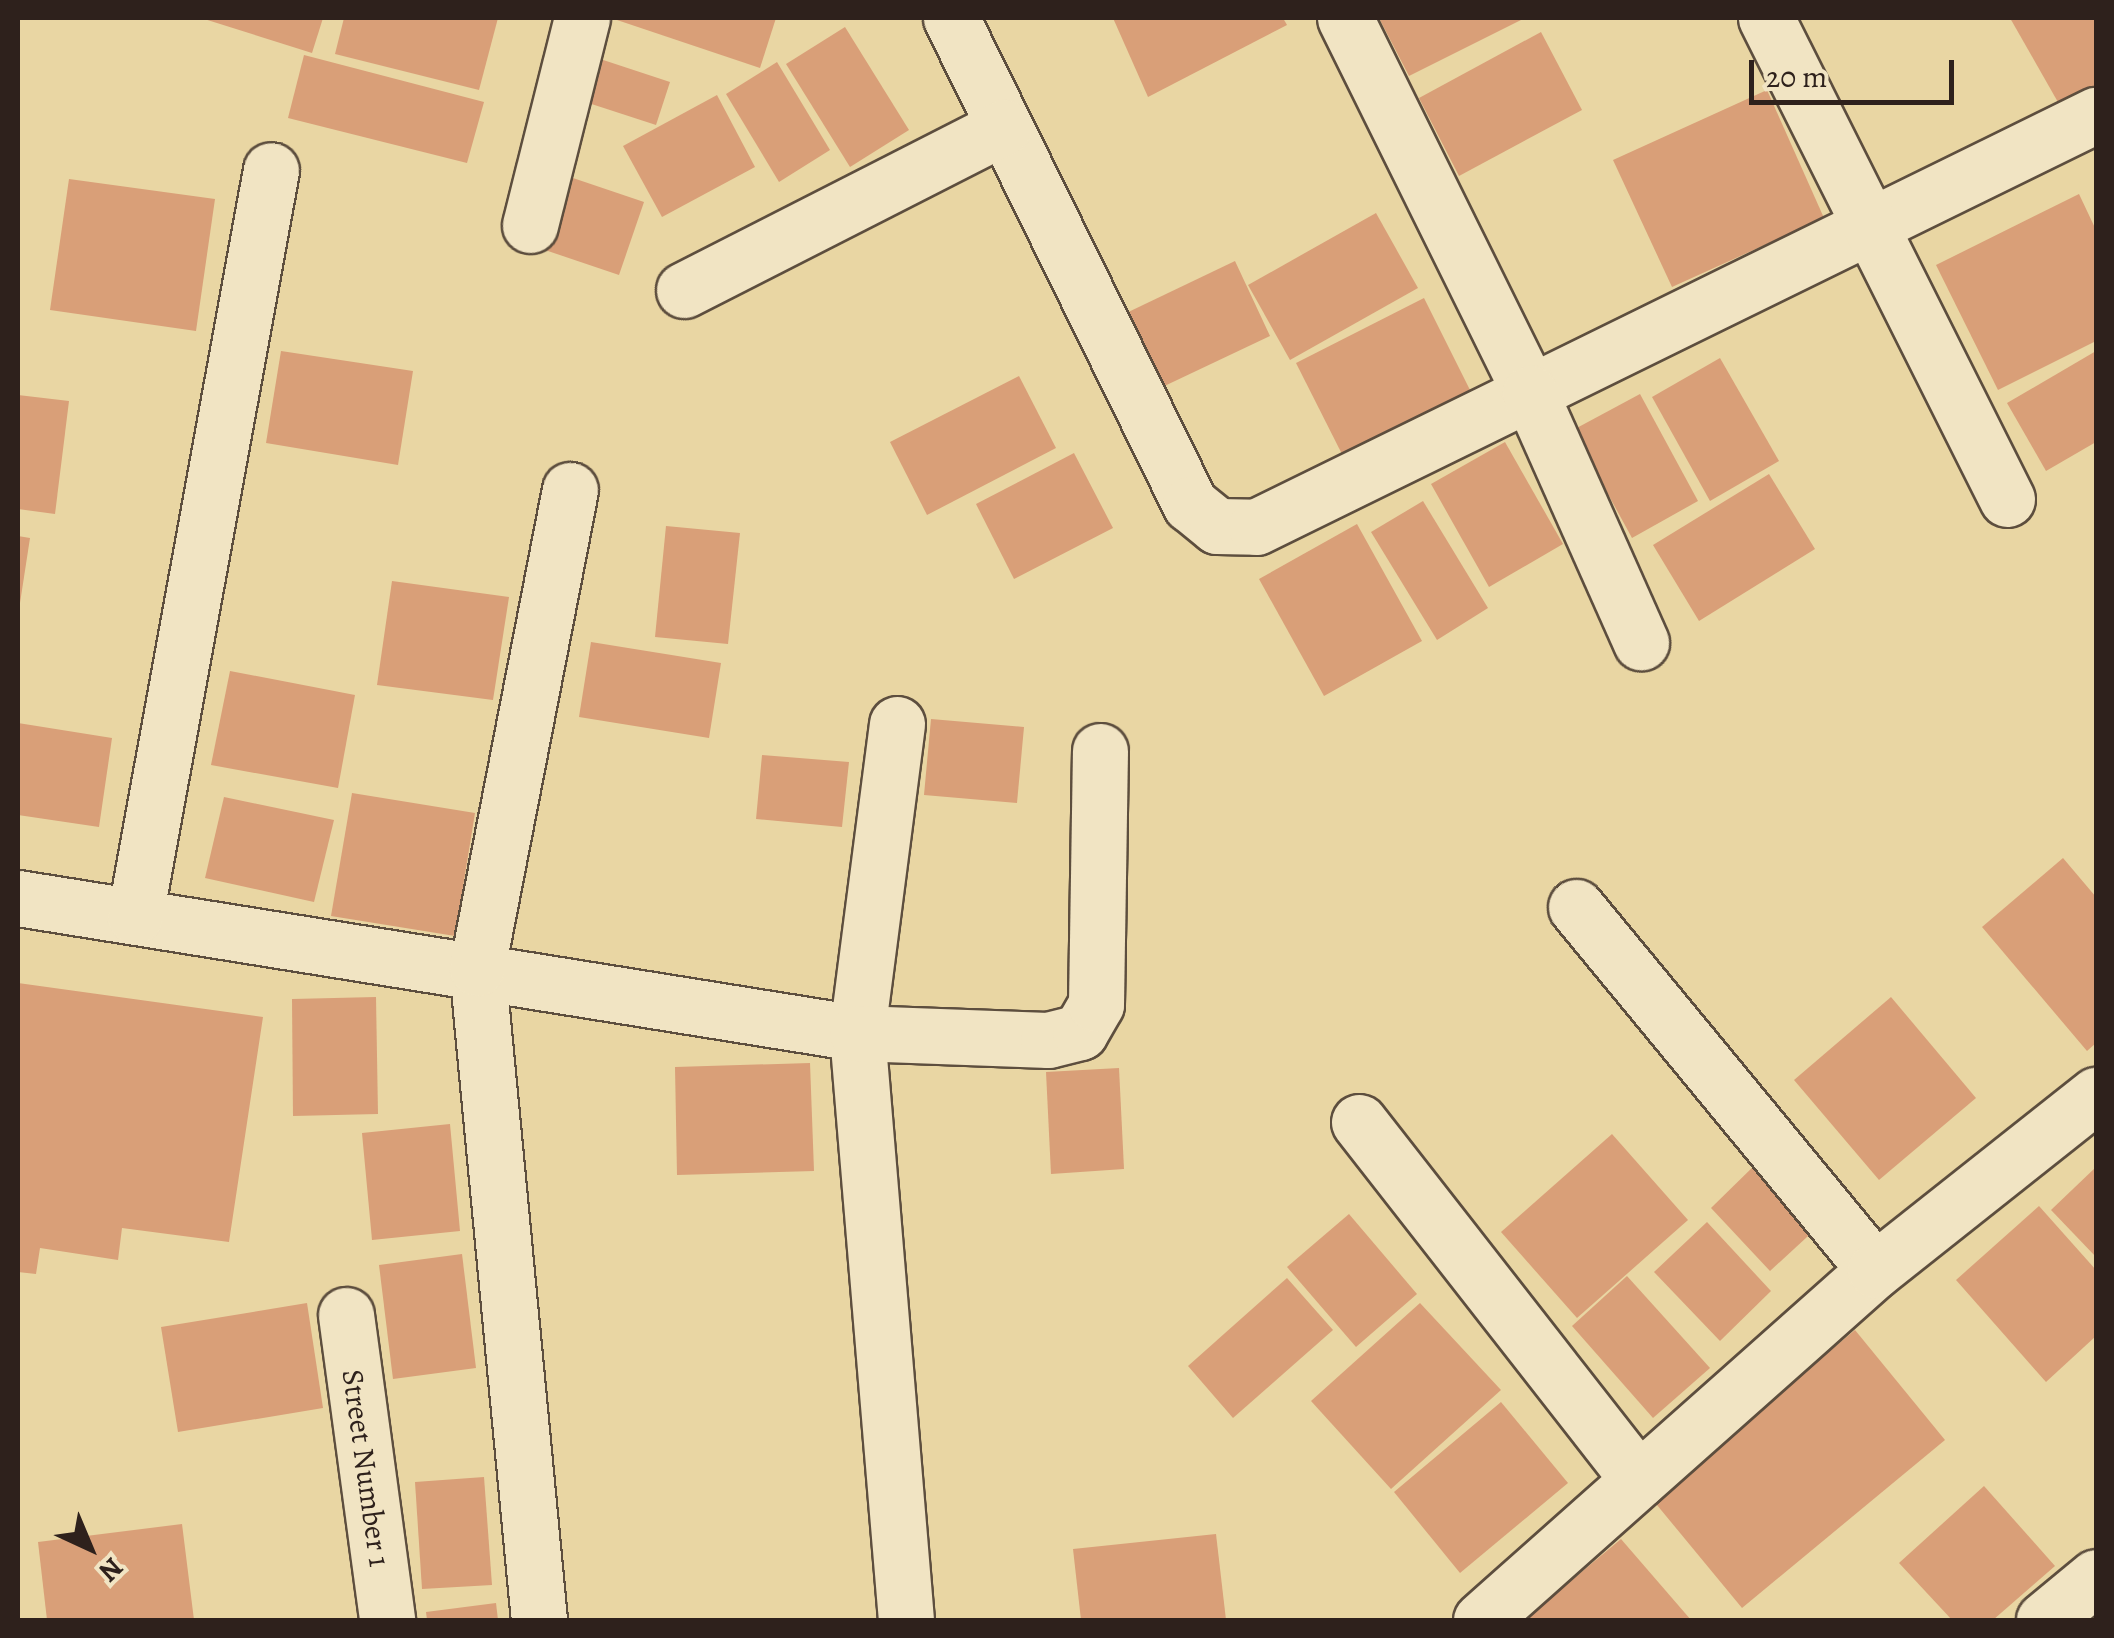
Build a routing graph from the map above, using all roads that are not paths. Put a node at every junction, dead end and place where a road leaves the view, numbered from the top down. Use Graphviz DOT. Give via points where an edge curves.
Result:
graph roads {
  1 [pos="582,18"];
  2 [pos="952,18"];
  3 [pos="1345,18"];
  4 [pos="1766,18"];
  5 [pos="2096,115"];
  6 [pos="1004,127"];
  7 [pos="271,170"];
  8 [pos="1869,223"];
  9 [pos="530,225"];
  10 [pos="684,290"];
  11 [pos="1530,393"];
  12 [pos="570,490"];
  13 [pos="2007,499"];
  14 [pos="1640,642"];
  15 [pos="897,724"];
  16 [pos="1100,751"];
  17 [pos="18,898"];
  18 [pos="1576,907"];
  19 [pos="135,916"];
  20 [pos="477,968"];
  21 [pos="857,1033"];
  22 [pos="2096,1095"];
  23 [pos="1359,1122"];
  24 [pos="1875,1270"];
  25 [pos="346,1315"];
  26 [pos="1639,1480"];
  27 [pos="2096,1577"];
  28 [pos="386,1620"];
  29 [pos="539,1620"];
  30 [pos="906,1620"];
  31 [pos="1481,1620"];
  32 [pos="2044,1620"];
  1 -- 9 [label="street"];
  2 -- 6 [label="street"];
  3 -- 11 [label="street"];
  4 -- 8 [label="street"];
  5 -- 8 [label="street"];
  6 -- 10 [label="street"];
  6 -- 11 [label="street" via="1190,504 1217,526 1256,527"];
  7 -- 19 [label="street"];
  8 -- 11 [label="street"];
  8 -- 13 [label="street"];
  11 -- 14 [label="street"];
  12 -- 20 [label="street"];
  15 -- 21 [label="street"];
  16 -- 21 [label="street" via="1096,1004 1080,1032 1048,1040"];
  17 -- 19 [label="street"];
  18 -- 24 [label="street"];
  19 -- 20 [label="street"];
  20 -- 21 [label="street"];
  20 -- 29 [label="street"];
  21 -- 30 [label="street"];
  22 -- 24 [label="street"];
  23 -- 26 [label="street"];
  24 -- 26 [label="street"];
  25 -- 28 [label="street, Street Number 1"];
  26 -- 31 [label="street"];
  27 -- 32 [label="street"];
}
